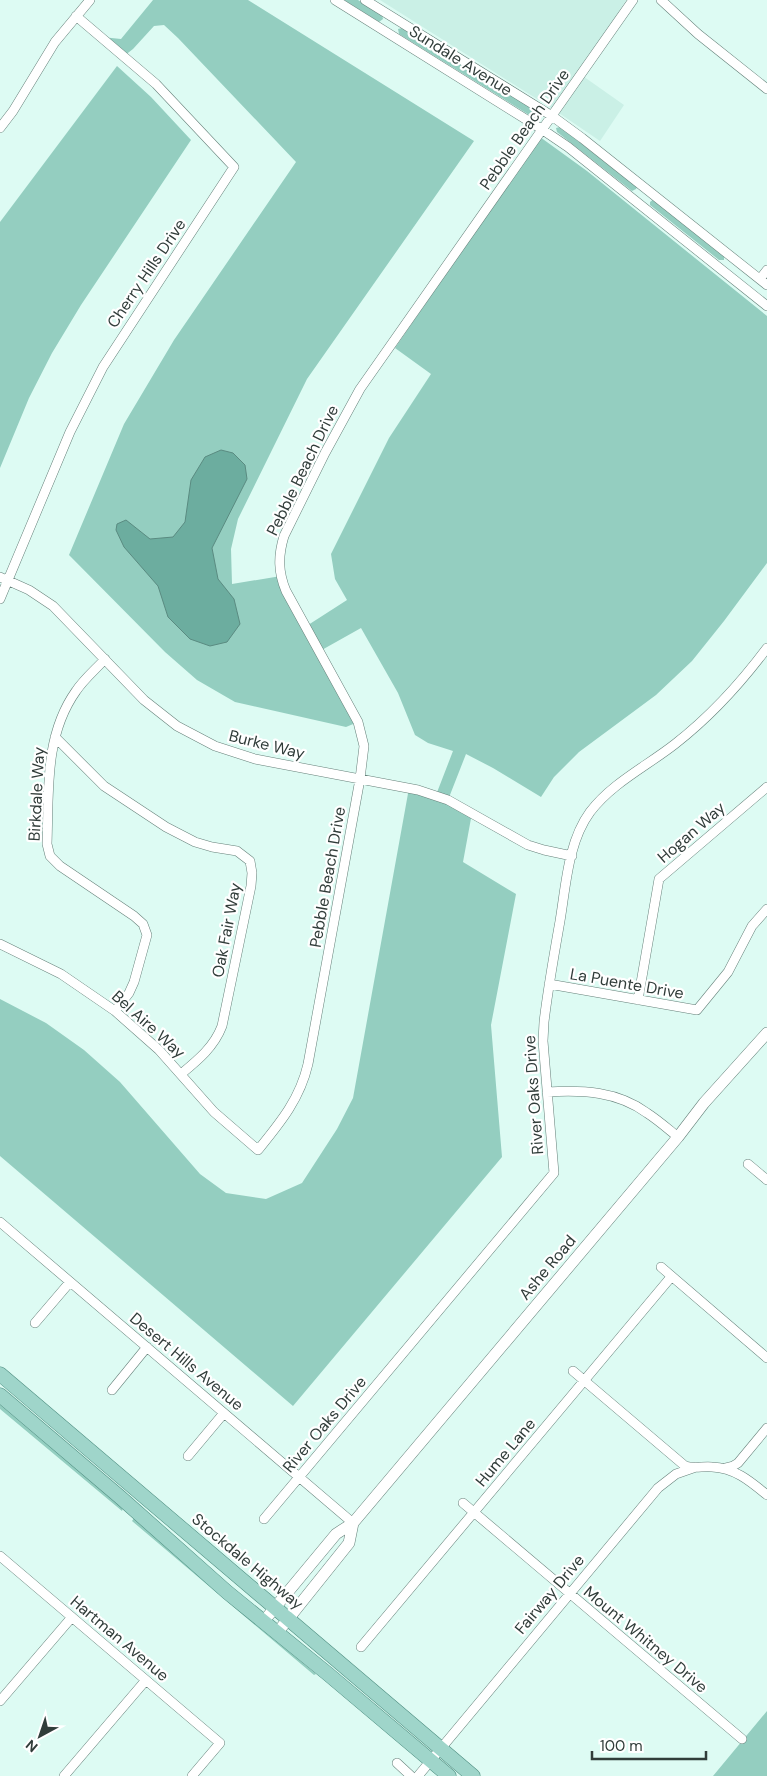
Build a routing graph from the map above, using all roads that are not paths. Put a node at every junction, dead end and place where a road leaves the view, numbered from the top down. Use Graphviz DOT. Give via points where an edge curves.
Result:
graph roads {
  1 [pos="90,0"];
  2 [pos="335,0"];
  3 [pos="365,0"];
  4 [pos="633,0"];
  5 [pos="661,0"];
  6 [pos="76,16"];
  7 [pos="767,89"];
  8 [pos="552,116"];
  9 [pos="0,128"];
  10 [pos="543,130"];
  11 [pos="650,191"];
  12 [pos="639,204"];
  13 [pos="736,260"];
  14 [pos="767,270"];
  15 [pos="726,273"];
  16 [pos="764,282"];
  17 [pos="767,306"];
  18 [pos="4,579"];
  19 [pos="0,599"];
  20 [pos="767,648"];
  21 [pos="105,660"];
  22 [pos="55,737"];
  23 [pos="360,779"];
  24 [pos="767,786"];
  25 [pos="572,856"];
  26 [pos="767,909"];
  27 [pos="0,944"];
  28 [pos="549,984"];
  29 [pos="638,1000"];
  30 [pos="115,1011"];
  31 [pos="767,1033"];
  32 [pos="181,1074"];
  33 [pos="547,1092"];
  34 [pos="678,1137"];
  35 [pos="258,1150"];
  36 [pos="748,1164"];
  37 [pos="767,1180"];
  38 [pos="0,1222"];
  39 [pos="661,1268"];
  40 [pos="672,1277"];
  41 [pos="70,1282"];
  42 [pos="35,1323"];
  43 [pos="147,1347"];
  44 [pos="767,1358"];
  45 [pos="573,1371"];
  46 [pos="0,1374"];
  47 [pos="584,1381"];
  48 [pos="112,1390"];
  49 [pos="0,1395"];
  50 [pos="224,1413"];
  51 [pos="767,1428"];
  52 [pos="188,1456"];
  53 [pos="696,1467"];
  54 [pos="722,1468"];
  55 [pos="299,1477"];
  56 [pos="767,1495"];
  57 [pos="463,1503"];
  58 [pos="474,1512"];
  59 [pos="264,1519"];
  60 [pos="353,1524"];
  61 [pos="0,1556"];
  62 [pos="569,1593"];
  63 [pos="275,1607"];
  64 [pos="72,1617"];
  65 [pos="288,1619"];
  66 [pos="263,1622"];
  67 [pos="278,1633"];
  68 [pos="361,1647"];
  69 [pos="146,1680"];
  70 [pos="0,1701"];
  71 [pos="742,1739"];
  72 [pos="435,1754"];
  73 [pos="397,1763"];
  74 [pos="64,1776"];
  75 [pos="192,1776"];
  76 [pos="411,1776"];
  77 [pos="418,1776"];
  78 [pos="448,1776"];
  79 [pos="473,1776"];
  1 -- 6 [label="street"];
  2 -- 10 [label="street, Sundale Avenue"];
  3 -- 8 [label="street, Sundale Avenue"];
  4 -- 8 [label="street, Pebble Beach Drive"];
  5 -- 7 [label="street"];
  6 -- 9 [label="street" via="55,42"];
  6 -- 18 [label="street, Cherry Hills Drive" via="156,84 234,167 103,367"];
  8 -- 10 [label="street, Pebble Beach Drive"];
  8 -- 11 [label="street, Sundale Avenue"];
  10 -- 12 [label="street, Sundale Avenue"];
  10 -- 23 [label="street, Pebble Beach Drive" via="360,389 281,546 280,569 286,592 358,722 364,757"];
  11 -- 12 [label="street"];
  11 -- 13 [label="street, Sundale Avenue"];
  12 -- 15 [label="street, Sundale Avenue"];
  13 -- 15 [label="street"];
  13 -- 16 [label="street, Sundale Avenue"];
  14 -- 16 [label="street"];
  15 -- 17 [label="street, Sundale Avenue"];
  18 -- 19 [label="street, Cherry Hills Drive"];
  18 -- 21 [label="street, Burke Way" via="53,606"];
  20 -- 25 [label="street, River Oaks Drive" via="740,682 698,725 598,802 580,828"];
  21 -- 22 [label="street, Birkdale Way" via="76,691 60,720"];
  21 -- 23 [label="street, Burke Way" via="160,714 215,746 255,760"];
  22 -- 30 [label="street, Birkdale Way" via="47,844 50,856 134,916 143,924 147,935 134,982"];
  22 -- 32 [label="street, Oak Fair Way" via="104,786 166,827 195,842 236,851 250,861 251,886 222,1026 206,1053"];
  23 -- 25 [label="street, Burke Way" via="436,795 528,845"];
  23 -- 35 [label="street, Pebble Beach Drive" via="306,1073 286,1116"];
  24 -- 29 [label="street, Hogan Way" via="659,879"];
  25 -- 28 [label="street, River Oaks Drive"];
  26 -- 29 [label="street, La Puente Drive" via="748,933 728,972 696,1010"];
  27 -- 30 [label="street, Bel Aire Way" via="61,974"];
  28 -- 29 [label="street, La Puente Drive"];
  28 -- 33 [label="street, River Oaks Drive" via="543,1041"];
  30 -- 32 [label="street, Bel Aire Way" via="142,1033"];
  31 -- 34 [label="street, Ashe Road"];
  32 -- 35 [label="street, Bel Aire Way" via="214,1112"];
  33 -- 34 [label="street" via="589,1091 619,1098 647,1112"];
  33 -- 55 [label="street, River Oaks Drive" via="554,1173"];
  34 -- 60 [label="street, Ashe Road"];
  36 -- 37 [label="street"];
  38 -- 41 [label="street, Desert Hills Avenue"];
  39 -- 40 [label="street"];
  40 -- 44 [label="street"];
  40 -- 47 [label="street, Hume Lane"];
  41 -- 42 [label="street"];
  41 -- 43 [label="street, Desert Hills Avenue"];
  43 -- 48 [label="street"];
  43 -- 50 [label="street, Desert Hills Avenue"];
  45 -- 47 [label="street"];
  46 -- 63 [label="main road, Stockdale Highway"];
  47 -- 53 [label="street" via="685,1466"];
  47 -- 58 [label="street, Hume Lane"];
  49 -- 66 [label="main road, Stockdale Highway"];
  50 -- 52 [label="street"];
  50 -- 55 [label="street, Desert Hills Avenue"];
  51 -- 54 [label="street" via="738,1463"];
  53 -- 54 [label="street"];
  53 -- 62 [label="street, Fairway Drive" via="676,1474 658,1488"];
  54 -- 56 [label="street" via="743,1476"];
  55 -- 59 [label="street, River Oaks Drive"];
  55 -- 60 [label="street, Desert Hills Avenue"];
  57 -- 58 [label="street, Mount Whitney Drive"];
  58 -- 62 [label="street, Mount Whitney Drive"];
  58 -- 68 [label="street, Hume Lane"];
  60 -- 63 [label="street, Ashe Road" via="336,1534"];
  60 -- 65 [label="street, Ashe Road" via="349,1543"];
  61 -- 64 [label="street, Hartman Avenue"];
  62 -- 71 [label="street, Mount Whitney Drive"];
  62 -- 72 [label="street, Fairway Drive"];
  63 -- 65 [label="main road, Stockdale Highway"];
  63 -- 66 [label="street, Ashe Road"];
  64 -- 69 [label="street, Hartman Avenue"];
  64 -- 70 [label="street"];
  65 -- 67 [label="street, Ashe Road"];
  65 -- 72 [label="main road, Stockdale Highway"];
  66 -- 67 [label="main road, Stockdale Highway"];
  67 -- 72 [label="main road, Stockdale Highway"];
  69 -- 74 [label="street"];
  69 -- 75 [label="street, Hartman Avenue" via="220,1743"];
  72 -- 77 [label="street, Fairway Drive"];
  72 -- 78 [label="main road, Stockdale Highway"];
  72 -- 79 [label="main road, Stockdale Highway"];
  73 -- 76 [label="street"];
}
